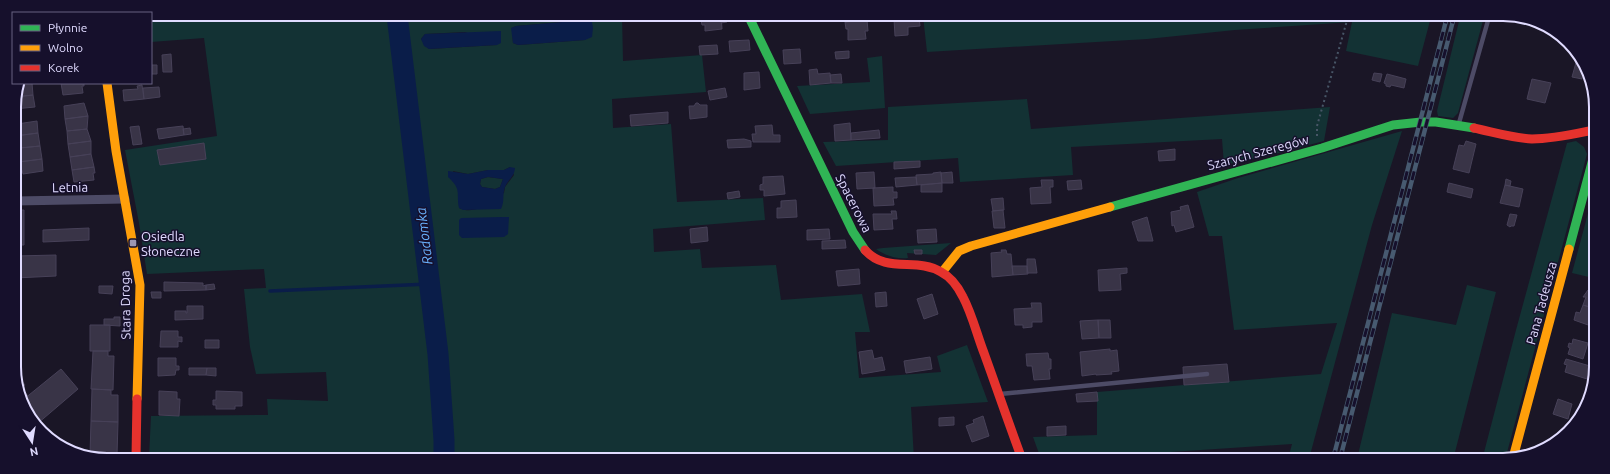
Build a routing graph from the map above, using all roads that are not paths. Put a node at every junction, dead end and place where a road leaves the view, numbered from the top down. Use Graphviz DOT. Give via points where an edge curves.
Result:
graph roads {
  1 [pos="751,21"];
  2 [pos="1488,21"];
  3 [pos="107,84"];
  4 [pos="1459,124"];
  5 [pos="1589,132"];
  6 [pos="1589,174"];
  7 [pos="125,199"];
  8 [pos="21,201"];
  9 [pos="943,271"];
  10 [pos="1207,374"];
  11 [pos="998,394"];
  12 [pos="1515,452"];
  13 [pos="136,453"];
  14 [pos="1020,453"];
  1 -- 9 [label="street, Spacerowa" via="862,247 874,258 885,263 898,266 921,265"];
  2 -- 4 [label="lane"];
  3 -- 7 [label="street, Stara Droga"];
  4 -- 5 [label="street, Szarych Szeregów" via="1530,138"];
  4 -- 9 [label="street, Szarych Szeregów" via="1407,123 1377,129 1317,149 958,250"];
  6 -- 12 [label="street, Pana Tadeusza"];
  7 -- 8 [label="street, Letnia"];
  7 -- 13 [label="street, Stara Droga" via="140,285"];
  9 -- 11 [label="street" via="958,288 964,301"];
  10 -- 11 [label="lane"];
  11 -- 14 [label="street"];
}
